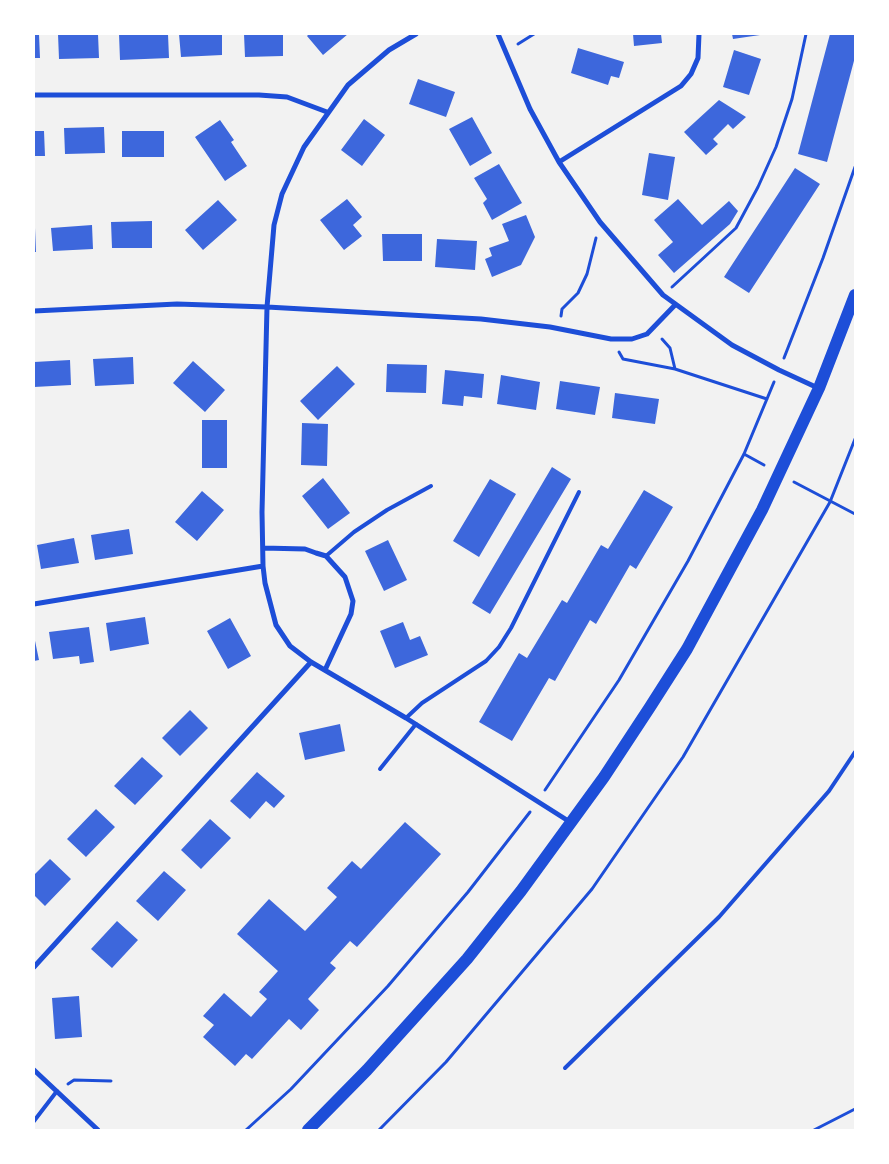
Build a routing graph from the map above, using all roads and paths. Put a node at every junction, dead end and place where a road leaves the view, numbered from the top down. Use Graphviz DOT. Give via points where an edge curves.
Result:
graph roads {
  1 [pos="416,34"];
  2 [pos="498,34"];
  3 [pos="534,34"];
  4 [pos="700,34"];
  5 [pos="806,34"];
  6 [pos="505,51"];
  7 [pos="34,95"];
  8 [pos="327,112"];
  9 [pos="559,162"];
  10 [pos="855,167"];
  11 [pos="600,222"];
  12 [pos="663,295"];
  13 [pos="855,295"];
  14 [pos="675,305"];
  15 [pos="266,307"];
  16 [pos="34,311"];
  17 [pos="653,328"];
  18 [pos="559,329"];
  19 [pos="611,339"];
  20 [pos="675,370"];
  21 [pos="779,370"];
  22 [pos="819,388"];
  23 [pos="767,399"];
  24 [pos="855,439"];
  25 [pos="744,454"];
  26 [pos="780,474"];
  27 [pos="431,486"];
  28 [pos="579,492"];
  29 [pos="830,502"];
  30 [pos="855,514"];
  31 [pos="263,548"];
  32 [pos="326,556"];
  33 [pos="263,566"];
  34 [pos="34,604"];
  35 [pos="311,662"];
  36 [pos="326,670"];
  37 [pos="406,718"];
  38 [pos="416,724"];
  39 [pos="855,752"];
  40 [pos="380,770"];
  41 [pos="537,802"];
  42 [pos="570,822"];
  43 [pos="34,967"];
  44 [pos="565,1068"];
  45 [pos="34,1070"];
  46 [pos="111,1080"];
  47 [pos="57,1092"];
  48 [pos="855,1109"];
  49 [pos="34,1122"];
  50 [pos="98,1130"];
  51 [pos="246,1130"];
  52 [pos="308,1130"];
  53 [pos="379,1130"];
  54 [pos="814,1130"];
  1 -- 8 [label="street" via="370,65 348,85"];
  2 -- 6 [label="street"];
  3 -- 6 [label="path"];
  4 -- 9 [label="street" via="698,58 691,74 680,86"];
  5 -- 12 [label="path" via="792,98 776,147 736,228"];
  6 -- 9 [label="street" via="530,109"];
  7 -- 8 [label="street" via="259,94 287,97"];
  8 -- 15 [label="street" via="304,147 282,194 274,225"];
  9 -- 11 [label="street"];
  10 -- 21 [label="path"];
  11 -- 12 [label="street"];
  11 -- 18 [label="path" via="587,274 578,293 562,309"];
  12 -- 14 [label="street"];
  13 -- 22 [label="main road"];
  14 -- 17 [label="street"];
  14 -- 21 [label="street" via="732,345"];
  15 -- 16 [label="street" via="177,304"];
  15 -- 18 [label="street" via="482,319"];
  15 -- 31 [label="street"];
  17 -- 19 [label="street" via="647,334 632,339"];
  17 -- 20 [label="path" via="670,348"];
  18 -- 19 [label="street"];
  19 -- 20 [label="path" via="623,359"];
  20 -- 23 [label="path"];
  21 -- 22 [label="street"];
  21 -- 23 [label="path"];
  22 -- 26 [label="main road"];
  23 -- 25 [label="path"];
  24 -- 29 [label="path"];
  25 -- 26 [label="path"];
  25 -- 41 [label="path" via="688,561 619,680"];
  26 -- 29 [label="path"];
  26 -- 42 [label="main road" via="687,649 604,777"];
  27 -- 32 [label="lane" via="354,532"];
  28 -- 37 [label="lane" via="511,628 498,647 486,662 422,703"];
  29 -- 30 [label="path"];
  29 -- 53 [label="path" via="683,757 592,889 446,1062"];
  31 -- 32 [label="street" via="305,549"];
  31 -- 33 [label="street"];
  32 -- 36 [label="street" via="345,577 352,601 346,627"];
  33 -- 34 [label="street"];
  33 -- 35 [label="street" via="276,625 290,646"];
  35 -- 36 [label="street"];
  35 -- 43 [label="street"];
  36 -- 37 [label="street"];
  37 -- 38 [label="street"];
  38 -- 40 [label="lane"];
  38 -- 41 [label="street"];
  39 -- 44 [label="lane" via="829,791 719,917"];
  41 -- 42 [label="street"];
  41 -- 51 [label="path" via="468,892 388,986 291,1089"];
  42 -- 52 [label="main road" via="466,959 367,1070"];
  45 -- 47 [label="street"];
  46 -- 47 [label="path" via="74,1080"];
  47 -- 49 [label="lane"];
  47 -- 50 [label="street"];
  48 -- 54 [label="path"];
}
